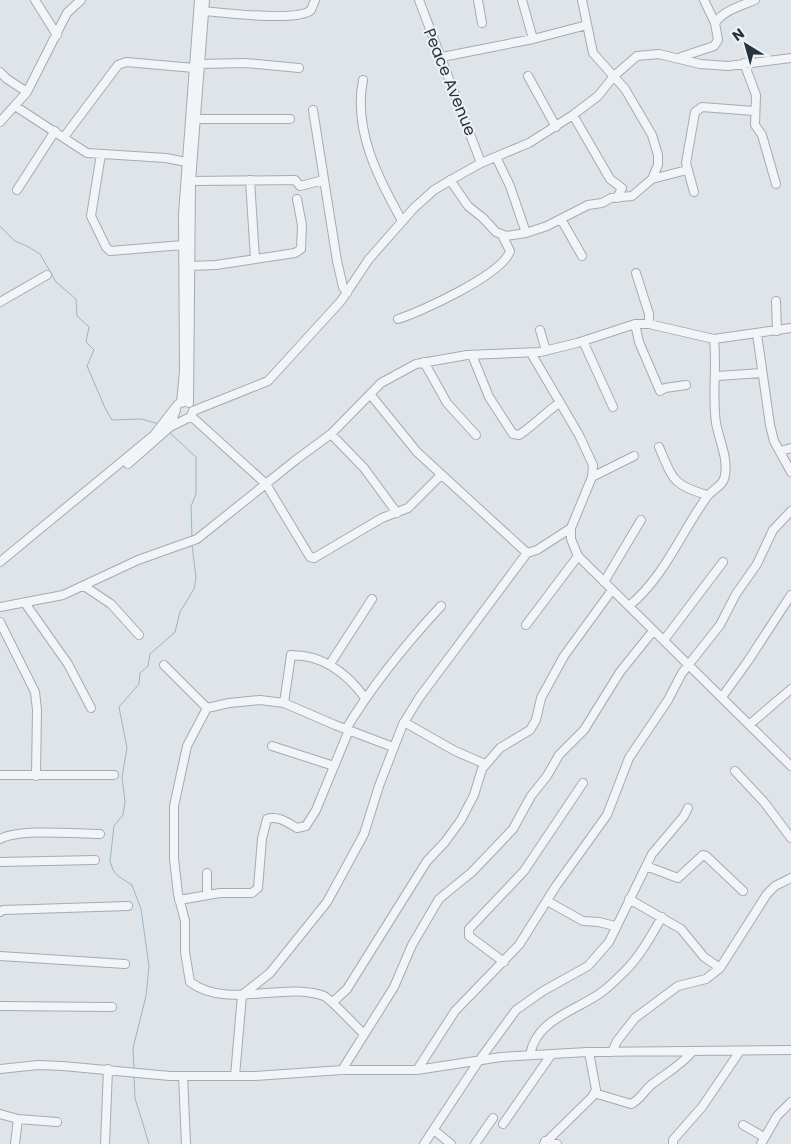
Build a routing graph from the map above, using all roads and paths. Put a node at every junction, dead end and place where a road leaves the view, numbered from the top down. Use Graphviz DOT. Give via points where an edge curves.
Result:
graph roads {
  1 [pos="35,0"];
  2 [pos="81,0"];
  3 [pos="199,0"];
  4 [pos="205,0"];
  5 [pos="315,0"];
  6 [pos="419,0"];
  7 [pos="478,0"];
  8 [pos="522,0"];
  9 [pos="582,0"];
  10 [pos="704,0"];
  11 [pos="756,0"];
  12 [pos="204,11"];
  13 [pos="715,23"];
  14 [pos="482,24"];
  15 [pos="587,25"];
  16 [pos="57,35"];
  17 [pos="533,39"];
  18 [pos="442,57"];
  19 [pos="681,58"];
  20 [pos="791,58"];
  21 [pos="744,64"];
  22 [pos="197,66"];
  23 [pos="299,68"];
  24 [pos="0,72"];
  25 [pos="528,76"];
  26 [pos="614,76"];
  27 [pos="363,80"];
  28 [pos="27,92"];
  29 [pos="15,106"];
  30 [pos="313,110"];
  31 [pos="754,111"];
  32 [pos="574,115"];
  33 [pos="196,119"];
  34 [pos="290,119"];
  35 [pos="0,122"];
  36 [pos="556,127"];
  37 [pos="55,131"];
  38 [pos="64,137"];
  39 [pos="101,154"];
  40 [pos="496,157"];
  41 [pos="186,162"];
  42 [pos="481,163"];
  43 [pos="687,170"];
  44 [pos="652,179"];
  45 [pos="250,180"];
  46 [pos="324,180"];
  47 [pos="450,180"];
  48 [pos="191,181"];
  49 [pos="776,184"];
  50 [pos="17,190"];
  51 [pos="694,192"];
  52 [pos="617,198"];
  53 [pos="297,199"];
  54 [pos="561,219"];
  55 [pos="401,220"];
  56 [pos="526,233"];
  57 [pos="502,236"];
  58 [pos="183,245"];
  59 [pos="582,256"];
  60 [pos="255,259"];
  61 [pos="189,266"];
  62 [pos="636,274"];
  63 [pos="47,275"];
  64 [pos="347,294"];
  65 [pos="0,302"];
  66 [pos="776,302"];
  67 [pos="398,319"];
  68 [pos="635,324"];
  69 [pos="649,324"];
  70 [pos="791,328"];
  71 [pos="540,330"];
  72 [pos="777,330"];
  73 [pos="757,334"];
  74 [pos="714,339"];
  75 [pos="582,341"];
  76 [pos="546,350"];
  77 [pos="531,353"];
  78 [pos="472,355"];
  79 [pos="424,362"];
  80 [pos="762,374"];
  81 [pos="716,376"];
  82 [pos="686,385"];
  83 [pos="370,394"];
  84 [pos="180,403"];
  85 [pos="189,403"];
  86 [pos="559,403"];
  87 [pos="613,407"];
  88 [pos="192,414"];
  89 [pos="166,428"];
  90 [pos="331,434"];
  91 [pos="476,435"];
  92 [pos="659,447"];
  93 [pos="791,448"];
  94 [pos="780,452"];
  95 [pos="634,456"];
  96 [pos="791,472"];
  97 [pos="441,475"];
  98 [pos="592,477"];
  99 [pos="266,484"];
  100 [pos="708,495"];
  101 [pos="791,511"];
  102 [pos="397,513"];
  103 [pos="641,520"];
  104 [pos="571,528"];
  105 [pos="527,554"];
  106 [pos="578,556"];
  107 [pos="0,562"];
  108 [pos="723,562"];
  109 [pos="0,568"];
  110 [pos="604,582"];
  111 [pos="84,586"];
  112 [pos="612,590"];
  113 [pos="791,595"];
  114 [pos="372,599"];
  115 [pos="25,602"];
  116 [pos="441,606"];
  117 [pos="629,606"];
  118 [pos="0,607"];
  119 [pos="0,622"];
  120 [pos="526,625"];
  121 [pos="652,631"];
  122 [pos="139,634"];
  123 [pos="664,640"];
  124 [pos="330,664"];
  125 [pos="164,665"];
  126 [pos="688,666"];
  127 [pos="791,689"];
  128 [pos="722,697"];
  129 [pos="365,698"];
  130 [pos="284,702"];
  131 [pos="90,708"];
  132 [pos="207,708"];
  133 [pos="404,722"];
  134 [pos="749,725"];
  135 [pos="348,730"];
  136 [pos="272,746"];
  137 [pos="393,747"];
  138 [pos="485,764"];
  139 [pos="334,766"];
  140 [pos="791,766"];
  141 [pos="735,771"];
  142 [pos="114,775"];
  143 [pos="0,776"];
  144 [pos="36,776"];
  145 [pos="583,783"];
  146 [pos="688,808"];
  147 [pos="100,834"];
  148 [pos="791,838"];
  149 [pos="0,839"];
  150 [pos="95,860"];
  151 [pos="0,862"];
  152 [pos="646,866"];
  153 [pos="208,874"];
  154 [pos="791,878"];
  155 [pos="742,891"];
  156 [pos="207,894"];
  157 [pos="629,899"];
  158 [pos="179,900"];
  159 [pos="547,900"];
  160 [pos="128,906"];
  161 [pos="0,912"];
  162 [pos="662,917"];
  163 [pos="615,926"];
  164 [pos="0,956"];
  165 [pos="504,962"];
  166 [pos="125,964"];
  167 [pos="720,968"];
  168 [pos="242,995"];
  169 [pos="333,1002"];
  170 [pos="0,1006"];
  171 [pos="112,1007"];
  172 [pos="363,1033"];
  173 [pos="791,1050"];
  174 [pos="740,1051"];
  175 [pos="589,1052"];
  176 [pos="612,1052"];
  177 [pos="692,1052"];
  178 [pos="530,1055"];
  179 [pos="551,1055"];
  180 [pos="478,1062"];
  181 [pos="0,1069"];
  182 [pos="108,1069"];
  183 [pos="342,1070"];
  184 [pos="417,1070"];
  185 [pos="183,1076"];
  186 [pos="235,1076"];
  187 [pos="594,1094"];
  188 [pos="791,1102"];
  189 [pos="0,1114"];
  190 [pos="493,1118"];
  191 [pos="18,1119"];
  192 [pos="57,1122"];
  193 [pos="503,1124"];
  194 [pos="743,1125"];
  195 [pos="434,1130"];
  196 [pos="763,1141"];
  197 [pos="544,1143"];
  198 [pos="672,1143"];
  199 [pos="15,1144"];
  200 [pos="105,1144"];
  201 [pos="186,1144"];
  202 [pos="424,1144"];
  203 [pos="451,1144"];
  204 [pos="475,1144"];
  205 [pos="557,1144"];
  1 -- 16 [label="street"];
  2 -- 16 [label="street" via="67,13"];
  3 -- 22 [label="street"];
  4 -- 12 [label="street"];
  5 -- 12 [label="street" via="311,10 302,15"];
  6 -- 18 [label="street, Peace Avenue"];
  7 -- 14 [label="street"];
  8 -- 17 [label="street"];
  9 -- 15 [label="street"];
  10 -- 13 [label="street"];
  11 -- 13 [label="street" via="723,14"];
  12 -- 22 [label="street"];
  13 -- 19 [label="street" via="717,44"];
  15 -- 17 [label="street"];
  15 -- 26 [label="street" via="594,54"];
  16 -- 28 [label="street"];
  17 -- 18 [label="street"];
  18 -- 42 [label="street, Peace Avenue"];
  19 -- 21 [label="street" via="700,64"];
  19 -- 26 [label="street" via="659,54 637,56"];
  20 -- 21 [label="street"];
  21 -- 31 [label="street" via="756,95"];
  22 -- 23 [label="street" via="245,63"];
  22 -- 33 [label="street"];
  22 -- 38 [label="street" via="126,62 118,65"];
  22 -- 41 [label="street"];
  24 -- 28 [label="street"];
  25 -- 36 [label="street"];
  26 -- 32 [label="street" via="598,96"];
  26 -- 44 [label="street" via="652,135 658,160"];
  27 -- 55 [label="street" via="361,107 372,164"];
  28 -- 29 [label="street"];
  29 -- 35 [label="street"];
  29 -- 37 [label="street"];
  30 -- 46 [label="street"];
  31 -- 43 [label="street" via="698,109"];
  31 -- 49 [label="street" via="755,125 762,134"];
  32 -- 36 [label="street"];
  32 -- 52 [label="street" via="610,179 622,188"];
  33 -- 34 [label="street"];
  33 -- 48 [label="street"];
  36 -- 40 [label="street"];
  37 -- 38 [label="street"];
  37 -- 50 [label="street"];
  38 -- 39 [label="street" via="87,153"];
  39 -- 41 [label="street"];
  39 -- 58 [label="street" via="91,216 106,247 110,251"];
  40 -- 42 [label="street"];
  40 -- 56 [label="street"];
  41 -- 58 [label="street"];
  42 -- 47 [label="street"];
  43 -- 44 [label="street"];
  43 -- 51 [label="street"];
  44 -- 52 [label="street" via="632,196"];
  45 -- 46 [label="street" via="295,180 300,186"];
  45 -- 48 [label="street"];
  45 -- 60 [label="street"];
  46 -- 64 [label="street" via="337,261"];
  47 -- 55 [label="street"];
  47 -- 57 [label="street" via="468,206"];
  48 -- 61 [label="street"];
  52 -- 54 [label="street" via="578,208"];
  53 -- 60 [label="street" via="302,225 301,249 291,255"];
  54 -- 56 [label="street"];
  54 -- 59 [label="street"];
  55 -- 64 [label="street" via="369,259"];
  56 -- 57 [label="street"];
  57 -- 67 [label="street" via="510,251 507,258 474,283 426,310"];
  58 -- 84 [label="street" via="184,371"];
  60 -- 61 [label="street"];
  61 -- 85 [label="street"];
  62 -- 69 [label="street" via="649,314"];
  63 -- 65 [label="street"];
  64 -- 88 [label="street" via="268,382"];
  66 -- 72 [label="street"];
  68 -- 69 [label="street"];
  68 -- 75 [label="street"];
  68 -- 82 [label="street" via="639,342 660,391"];
  69 -- 74 [label="street"];
  70 -- 72 [label="street"];
  71 -- 76 [label="street"];
  72 -- 73 [label="street"];
  73 -- 74 [label="street"];
  73 -- 80 [label="street"];
  74 -- 81 [label="street"];
  75 -- 76 [label="street"];
  75 -- 87 [label="street"];
  76 -- 77 [label="street"];
  77 -- 78 [label="street"];
  77 -- 86 [label="street"];
  78 -- 79 [label="street"];
  78 -- 86 [label="street" via="489,397 513,434 519,435"];
  79 -- 83 [label="street" via="398,372"];
  79 -- 91 [label="street" via="447,404"];
  80 -- 81 [label="street"];
  80 -- 94 [label="street" via="770,425"];
  81 -- 100 [label="street" via="716,422 725,477"];
  83 -- 90 [label="street"];
  83 -- 97 [label="street" via="417,452"];
  84 -- 85 [label="street"];
  84 -- 89 [label="street"];
  85 -- 88 [label="street"];
  86 -- 98 [label="street" via="593,465"];
  88 -- 89 [label="street"];
  88 -- 99 [label="street"];
  89 -- 107 [label="street"];
  89 -- 109 [label="street"];
  90 -- 99 [label="street"];
  90 -- 102 [label="street" via="364,468"];
  92 -- 100 [label="street" via="677,483"];
  93 -- 94 [label="street"];
  94 -- 96 [label="street"];
  95 -- 98 [label="street"];
  97 -- 102 [label="street" via="408,508"];
  97 -- 105 [label="street"];
  98 -- 104 [label="street"];
  99 -- 102 [label="street" via="310,557 314,558"];
  99 -- 111 [label="street" via="197,539 138,560"];
  100 -- 117 [label="street" via="664,568 642,596"];
  101 -- 126 [label="street" via="773,530 757,564 720,624"];
  103 -- 110 [label="street"];
  104 -- 105 [label="street"];
  104 -- 106 [label="street" via="571,539"];
  105 -- 133 [label="street"];
  106 -- 110 [label="street"];
  106 -- 120 [label="street"];
  108 -- 123 [label="street"];
  110 -- 112 [label="street"];
  111 -- 115 [label="street" via="63,595"];
  111 -- 122 [label="street" via="120,612"];
  112 -- 117 [label="street"];
  112 -- 138 [label="street" via="564,656 541,698 530,730 500,748"];
  113 -- 128 [label="street"];
  114 -- 124 [label="street"];
  115 -- 118 [label="street"];
  115 -- 131 [label="street" via="68,664"];
  116 -- 129 [label="street" via="406,644"];
  117 -- 121 [label="street"];
  119 -- 144 [label="street" via="35,692"];
  121 -- 123 [label="street"];
  121 -- 172 [label="street" via="620,672 584,730 559,755 513,828 472,872 440,899 412,945 394,987"];
  123 -- 126 [label="street"];
  124 -- 129 [label="street" via="352,680"];
  124 -- 130 [label="street" via="291,655"];
  125 -- 132 [label="street"];
  126 -- 128 [label="street"];
  126 -- 159 [label="street" via="629,758 607,815"];
  127 -- 134 [label="street"];
  128 -- 134 [label="street"];
  129 -- 135 [label="street"];
  130 -- 132 [label="street" via="260,700"];
  130 -- 135 [label="street"];
  132 -- 158 [label="street" via="187,746 176,788 173,841"];
  133 -- 137 [label="street"];
  133 -- 138 [label="street"];
  134 -- 140 [label="street"];
  135 -- 137 [label="street"];
  135 -- 139 [label="street"];
  136 -- 139 [label="street"];
  137 -- 168 [label="street" via="364,834 332,895 270,973"];
  138 -- 169 [label="street" via="461,820 427,861 347,989"];
  139 -- 156 [label="street" via="306,826 297,828 284,821 267,819 258,888 252,893"];
  141 -- 148 [label="street"];
  142 -- 144 [label="street"];
  143 -- 144 [label="street"];
  145 -- 165 [label="street" via="524,871 469,929 469,936"];
  146 -- 152 [label="street" via="658,845"];
  147 -- 149 [label="street" via="38,833"];
  150 -- 151 [label="street"];
  152 -- 155 [label="street" via="678,878 703,855"];
  152 -- 157 [label="street"];
  153 -- 156 [label="street"];
  154 -- 167 [label="street" via="775,886 768,894"];
  156 -- 158 [label="street"];
  157 -- 162 [label="street"];
  157 -- 163 [label="street"];
  158 -- 168 [label="street" via="185,922 190,982 214,993"];
  159 -- 163 [label="street" via="583,921"];
  159 -- 165 [label="street" via="519,945"];
  160 -- 161 [label="street"];
  162 -- 167 [label="street" via="681,930 704,957"];
  162 -- 178 [label="street" via="625,972 602,992 550,1022 532,1043"];
  163 -- 180 [label="street" via="609,942 588,966 516,1010"];
  164 -- 166 [label="street"];
  165 -- 184 [label="street" via="455,1011"];
  167 -- 176 [label="street" via="706,979 678,986 635,1018"];
  168 -- 169 [label="street" via="308,994 323,996"];
  168 -- 186 [label="street"];
  169 -- 172 [label="street"];
  170 -- 171 [label="street"];
  172 -- 183 [label="street"];
  173 -- 174 [label="street"];
  174 -- 177 [label="street"];
  174 -- 198 [label="street" via="702,1107"];
  175 -- 176 [label="street"];
  175 -- 179 [label="street"];
  175 -- 187 [label="street" via="595,1079"];
  176 -- 177 [label="street"];
  177 -- 187 [label="street" via="630,1104"];
  178 -- 179 [label="street"];
  178 -- 180 [label="street"];
  179 -- 193 [label="street"];
  180 -- 184 [label="street"];
  180 -- 195 [label="street"];
  181 -- 182 [label="street" via="38,1065"];
  182 -- 185 [label="street"];
  182 -- 200 [label="street"];
  183 -- 184 [label="street"];
  183 -- 186 [label="street"];
  185 -- 186 [label="street"];
  185 -- 201 [label="street"];
  187 -- 197 [label="street"];
  188 -- 196 [label="street" via="777,1116"];
  189 -- 191 [label="street"];
  190 -- 204 [label="street"];
  191 -- 192 [label="street"];
  191 -- 199 [label="street"];
  194 -- 196 [label="street"];
  195 -- 202 [label="street"];
  195 -- 203 [label="street"];
  197 -- 205 [label="street"];
}
